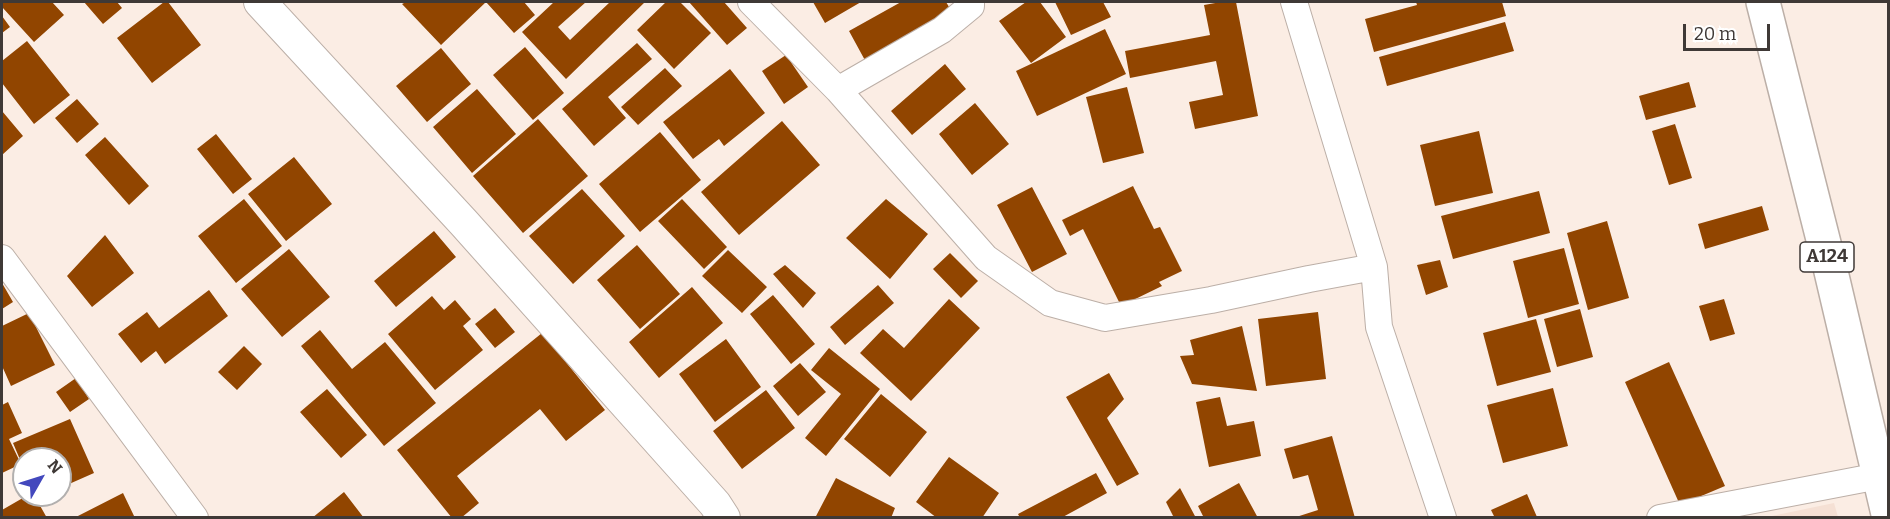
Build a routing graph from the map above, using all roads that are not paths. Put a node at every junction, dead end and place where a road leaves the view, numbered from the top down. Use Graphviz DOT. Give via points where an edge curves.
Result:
graph roads {
  1 [pos="260,2"];
  2 [pos="751,2"];
  3 [pos="971,2"];
  4 [pos="1294,2"];
  5 [pos="1762,2"];
  6 [pos="838,90"];
  7 [pos="2,258"];
  8 [pos="1374,267"];
  9 [pos="1879,476"];
  10 [pos="1888,514"];
  11 [pos="195,518"];
  12 [pos="724,518"];
  13 [pos="1443,518"];
  14 [pos="1660,518"];
  1 -- 12 [label="street" via="464,223"];
  2 -- 6 [label="street"];
  3 -- 6 [label="street" via="942,30"];
  4 -- 8 [label="street"];
  5 -- 9 [label="highway, A124"];
  6 -- 8 [label="street" via="986,258 1050,303 1105,318"];
  7 -- 11 [label="street"];
  8 -- 13 [label="street" via="1379,327"];
  9 -- 10 [label="highway, A124"];
  9 -- 14 [label="street"];
}
